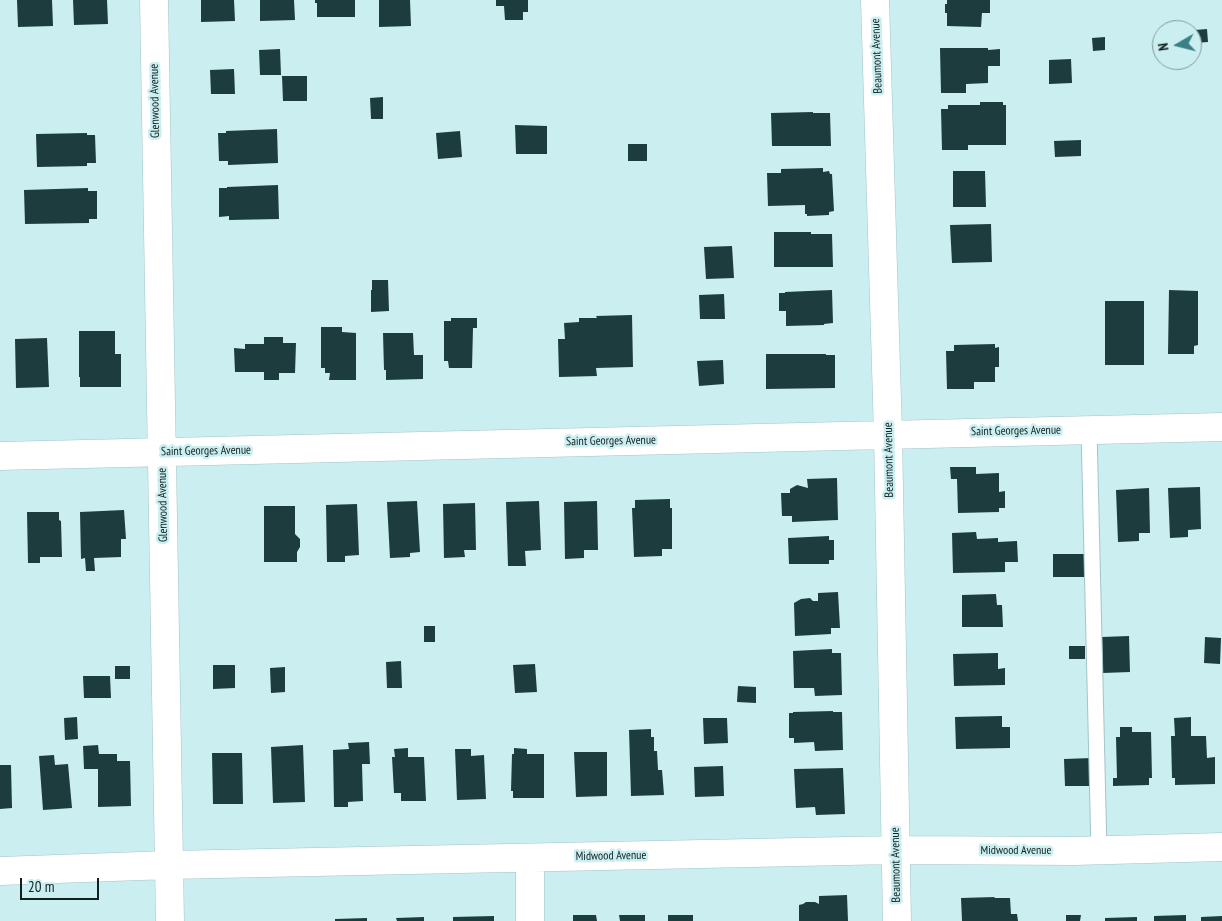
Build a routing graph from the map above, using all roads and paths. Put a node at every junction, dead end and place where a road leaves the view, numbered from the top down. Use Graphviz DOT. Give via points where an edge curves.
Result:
graph roads {
  1 [pos="154,0"];
  2 [pos="875,0"];
  3 [pos="1222,426"];
  4 [pos="1089,429"];
  5 [pos="888,434"];
  6 [pos="162,452"];
  7 [pos="0,456"];
  8 [pos="1222,847"];
  9 [pos="896,850"];
  10 [pos="1099,851"];
  11 [pos="530,858"];
  12 [pos="169,865"];
  13 [pos="0,871"];
  14 [pos="170,921"];
  15 [pos="530,921"];
  16 [pos="897,921"];
  1 -- 6 [label="street, Glenwood Avenue"];
  2 -- 5 [label="street, Beaumont Avenue"];
  3 -- 4 [label="street, Saint Georges Avenue"];
  4 -- 5 [label="street, Saint Georges Avenue"];
  4 -- 10 [label="lane"];
  5 -- 6 [label="street, Saint Georges Avenue"];
  5 -- 9 [label="street, Beaumont Avenue"];
  6 -- 7 [label="street, Saint Georges Avenue"];
  6 -- 12 [label="street, Glenwood Avenue"];
  8 -- 10 [label="street, Midwood Avenue"];
  9 -- 10 [label="street, Midwood Avenue"];
  9 -- 11 [label="street, Midwood Avenue"];
  9 -- 16 [label="street, Beaumont Avenue"];
  11 -- 12 [label="street, Midwood Avenue"];
  11 -- 15 [label="street"];
  12 -- 13 [label="street, Midwood Avenue"];
  12 -- 14 [label="street, Glenwood Avenue"];
}
